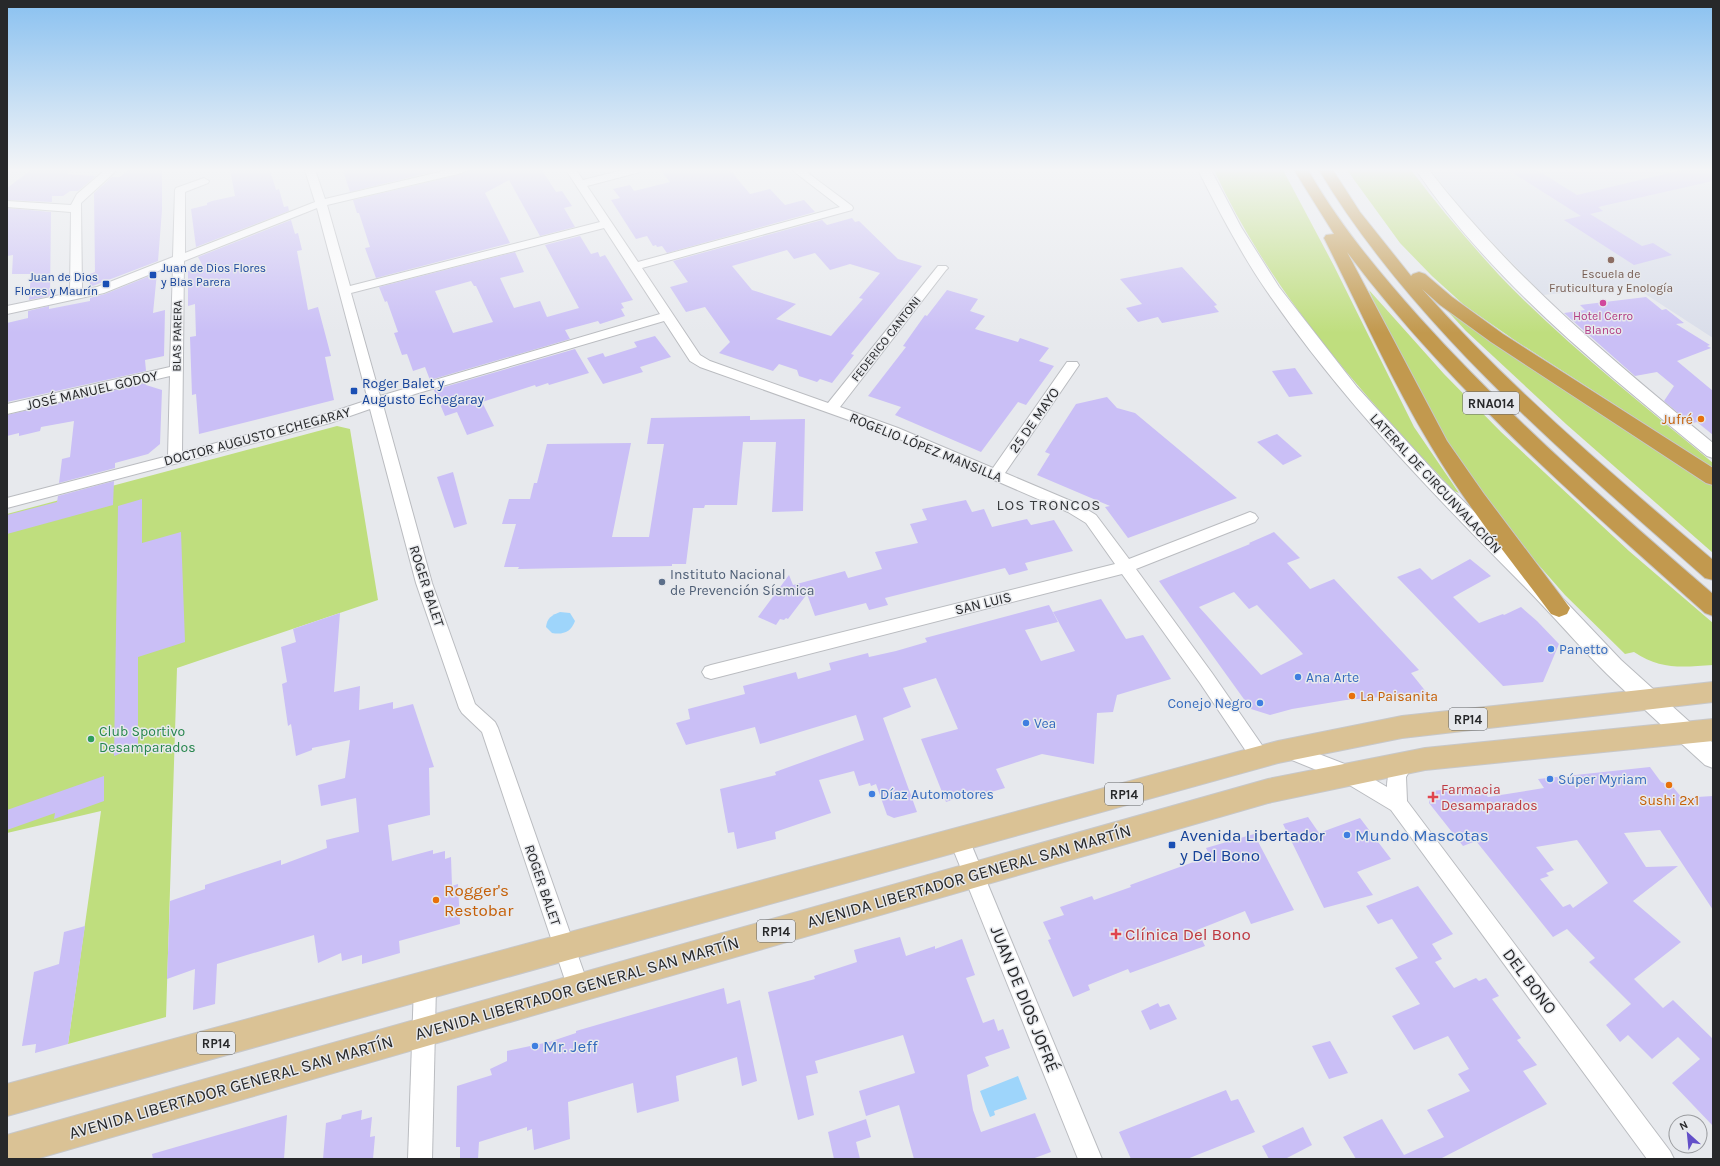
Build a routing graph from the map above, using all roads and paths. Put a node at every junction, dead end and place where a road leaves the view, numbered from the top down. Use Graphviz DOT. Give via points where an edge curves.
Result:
graph roads {
  1 [pos="74,224"];
  2 [pos="180,224"];
  3 [pos="268,224"];
  4 [pos="327,224"];
  5 [pos="604,224"];
  6 [pos="606,224"];
  7 [pos="788,224"];
  8 [pos="1233,224"];
  9 [pos="1325,224"];
  10 [pos="1336,224"];
  11 [pos="1363,224"];
  12 [pos="1365,224"];
  13 [pos="1467,224"];
  14 [pos="179,260"];
  15 [pos="634,267"];
  16 [pos="942,268"];
  17 [pos="345,291"];
  18 [pos="76,295"];
  19 [pos="7,310"];
  20 [pos="666,316"];
  21 [pos="1072,365"];
  22 [pos="177,370"];
  23 [pos="375,402"];
  24 [pos="7,409"];
  25 [pos="831,409"];
  26 [pos="1713,452"];
  27 [pos="175,458"];
  28 [pos="996,475"];
  29 [pos="1713,478"];
  30 [pos="7,503"];
  31 [pos="1250,518"];
  32 [pos="1125,567"];
  33 [pos="1713,572"];
  34 [pos="1713,607"];
  35 [pos="1559,608"];
  36 [pos="711,672"];
  37 [pos="1713,692"];
  38 [pos="1649,699"];
  39 [pos="1713,730"];
  40 [pos="1688,733"];
  41 [pos="1288,750"];
  42 [pos="1260,757"];
  43 [pos="1713,758"];
  44 [pos="1405,763"];
  45 [pos="1348,774"];
  46 [pos="1398,804"];
  47 [pos="959,840"];
  48 [pos="974,875"];
  49 [pos="565,948"];
  50 [pos="425,986"];
  51 [pos="578,988"];
  52 [pos="423,1032"];
  53 [pos="7,1100"];
  54 [pos="7,1151"];
  55 [pos="420,1159"];
  56 [pos="1090,1159"];
  57 [pos="1662,1159"];
  1 -- 18 [label="street"];
  2 -- 14 [label="street, BLAS PARERA"];
  3 -- 14 [label="street"];
  4 -- 17 [label="street, ROGER BALET"];
  5 -- 17 [label="street"];
  6 -- 15 [label="street, ROGELIO LÓPEZ MANSILLA"];
  7 -- 15 [label="street"];
  8 -- 35 [label="street, LATERAL DE CIRCUNVALACIÓN" via="1297,323 1335,372 1425,474"];
  9 -- 35 [label="highway" via="1428,424 1466,484"];
  10 -- 34 [label="highway, RNA014" via="1371,272 1475,388"];
  11 -- 33 [label="highway, RNA014" via="1419,295 1494,374 1599,472"];
  12 -- 29 [label="highway" via="1436,292 1472,321"];
  13 -- 26 [label="street" via="1522,284 1576,335"];
  14 -- 18 [label="street" via="100,290"];
  14 -- 22 [label="street, BLAS PARERA"];
  15 -- 20 [label="street, ROGELIO LÓPEZ MANSILLA"];
  16 -- 25 [label="street, FEDERICO CANTONI"];
  17 -- 23 [label="street, ROGER BALET"];
  18 -- 19 [label="street"];
  20 -- 23 [label="street, DOCTOR AUGUSTO ECHEGARAY"];
  20 -- 25 [label="street, ROGELIO LÓPEZ MANSILLA" via="692,356 700,362"];
  21 -- 28 [label="street, 25 DE MAYO"];
  22 -- 24 [label="street, JOSÉ MANUEL GODOY"];
  22 -- 27 [label="street, BLAS PARERA"];
  23 -- 27 [label="street, DOCTOR AUGUSTO ECHEGARAY" via="330,418"];
  23 -- 49 [label="street, ROGER BALET" via="424,583 468,708 489,728"];
  25 -- 28 [label="street, ROGELIO LÓPEZ MANSILLA" via="893,431"];
  27 -- 30 [label="street, DOCTOR AUGUSTO ECHEGARAY"];
  28 -- 32 [label="street, ROGELIO LÓPEZ MANSILLA" via="1088,516"];
  31 -- 32 [label="street, SAN LUIS"];
  32 -- 36 [label="street, SAN LUIS"];
  32 -- 42 [label="street, ROGELIO LÓPEZ MANSILLA"];
  35 -- 38 [label="street, LATERAL DE CIRCUNVALACIÓN" via="1612,666"];
  37 -- 38 [label="main road, RP14"];
  38 -- 40 [label="street, LATERAL DE CIRCUNVALACIÓN"];
  38 -- 41 [label="main road, RP14" via="1402,727"];
  39 -- 40 [label="main road, AVENIDA LIBERTADOR GENERAL SAN MARTÍN / RP14"];
  40 -- 43 [label="street, LATERAL DE CIRCUNVALACIÓN"];
  40 -- 44 [label="main road, AVENIDA LIBERTADOR GENERAL SAN MARTÍN / RP14" via="1433,758"];
  41 -- 42 [label="main road, RP14"];
  41 -- 45 [label="street, DEL BONO"];
  42 -- 47 [label="main road, RP14"];
  44 -- 45 [label="main road, AVENIDA LIBERTADOR GENERAL SAN MARTÍN / RP14"];
  44 -- 46 [label="street" via="1396,779"];
  45 -- 46 [label="street, DEL BONO"];
  45 -- 48 [label="main road, AVENIDA LIBERTADOR GENERAL SAN MARTÍN / RP14" via="1268,791"];
  46 -- 57 [label="street, DEL BONO"];
  47 -- 48 [label="street, JUAN DE DIOS JOFRÉ"];
  47 -- 49 [label="main road, RP14"];
  48 -- 51 [label="main road, AVENIDA LIBERTADOR GENERAL SAN MARTÍN / RP14"];
  48 -- 56 [label="street, JUAN DE DIOS JOFRÉ"];
  49 -- 50 [label="main road, RP14"];
  49 -- 51 [label="street, ROGER BALET"];
  50 -- 52 [label="street"];
  50 -- 53 [label="main road, RP14"];
  51 -- 52 [label="main road, AVENIDA LIBERTADOR GENERAL SAN MARTÍN / RP14"];
  52 -- 54 [label="main road, AVENIDA LIBERTADOR GENERAL SAN MARTÍN / RP14"];
  52 -- 55 [label="street"];
}
